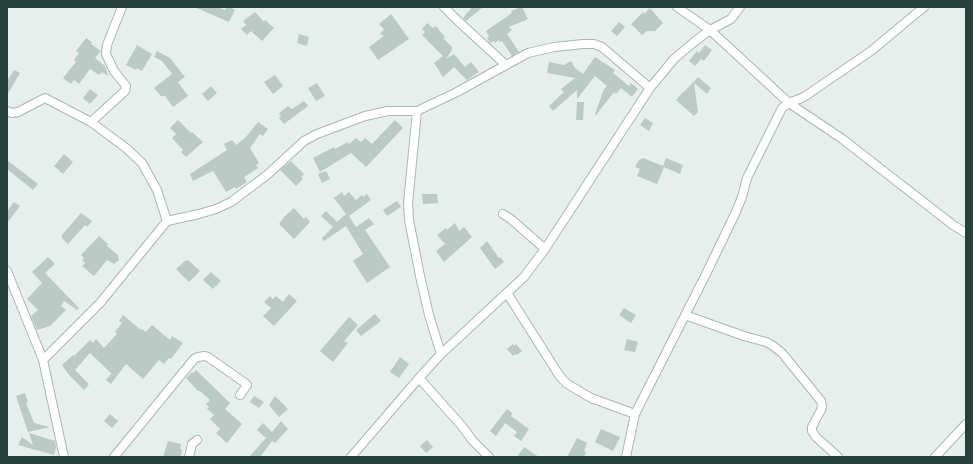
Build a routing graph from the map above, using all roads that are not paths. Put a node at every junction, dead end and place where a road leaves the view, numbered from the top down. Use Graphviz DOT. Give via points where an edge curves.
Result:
graph roads {
  1 [pos="122,7"];
  2 [pos="444,7"];
  3 [pos="677,7"];
  4 [pos="740,7"];
  5 [pos="924,7"];
  6 [pos="710,30"];
  7 [pos="506,65"];
  8 [pos="650,88"];
  9 [pos="789,103"];
  10 [pos="7,111"];
  11 [pos="417,111"];
  12 [pos="91,122"];
  13 [pos="503,214"];
  14 [pos="167,221"];
  15 [pos="966,233"];
  16 [pos="545,249"];
  17 [pos="7,271"];
  18 [pos="507,294"];
  19 [pos="685,315"];
  20 [pos="441,354"];
  21 [pos="43,360"];
  22 [pos="418,378"];
  23 [pos="240,395"];
  24 [pos="635,414"];
  25 [pos="966,424"];
  26 [pos="197,440"];
  27 [pos="64,457"];
  28 [pos="114,457"];
  29 [pos="189,457"];
  30 [pos="351,457"];
  31 [pos="489,457"];
  32 [pos="626,457"];
  33 [pos="838,457"];
  34 [pos="936,457"];
  1 -- 12 [label="street" via="106,54 114,71 126,86 126,91"];
  2 -- 7 [label="street"];
  3 -- 6 [label="street"];
  4 -- 6 [label="street" via="731,19"];
  5 -- 9 [label="street" via="871,51 804,97"];
  6 -- 8 [label="street" via="674,59"];
  6 -- 9 [label="street"];
  7 -- 8 [label="street" via="528,53 576,44 594,44 602,47"];
  7 -- 11 [label="street"];
  8 -- 16 [label="street"];
  9 -- 15 [label="street" via="841,138"];
  9 -- 19 [label="street" via="782,108 747,178 735,214"];
  10 -- 12 [label="street" via="18,112 45,98"];
  11 -- 14 [label="street" via="388,111 365,116 317,134 304,141 267,175 231,202 216,209"];
  11 -- 20 [label="street" via="408,203 409,220 429,315"];
  12 -- 14 [label="street" via="142,163 157,190"];
  13 -- 16 [label="street"];
  14 -- 21 [label="street" via="100,303"];
  16 -- 18 [label="street" via="524,277"];
  17 -- 21 [label="street"];
  18 -- 20 [label="street"];
  18 -- 24 [label="street" via="566,383 591,398"];
  19 -- 24 [label="street"];
  19 -- 33 [label="street" via="766,342 782,353 821,402 821,410 812,431"];
  20 -- 22 [label="street"];
  21 -- 27 [label="street"];
  22 -- 30 [label="street"];
  22 -- 31 [label="street"];
  23 -- 28 [label="street" via="246,383 208,357 198,357"];
  24 -- 32 [label="street"];
  25 -- 34 [label="street"];
  26 -- 29 [label="street" via="192,444"];
}
